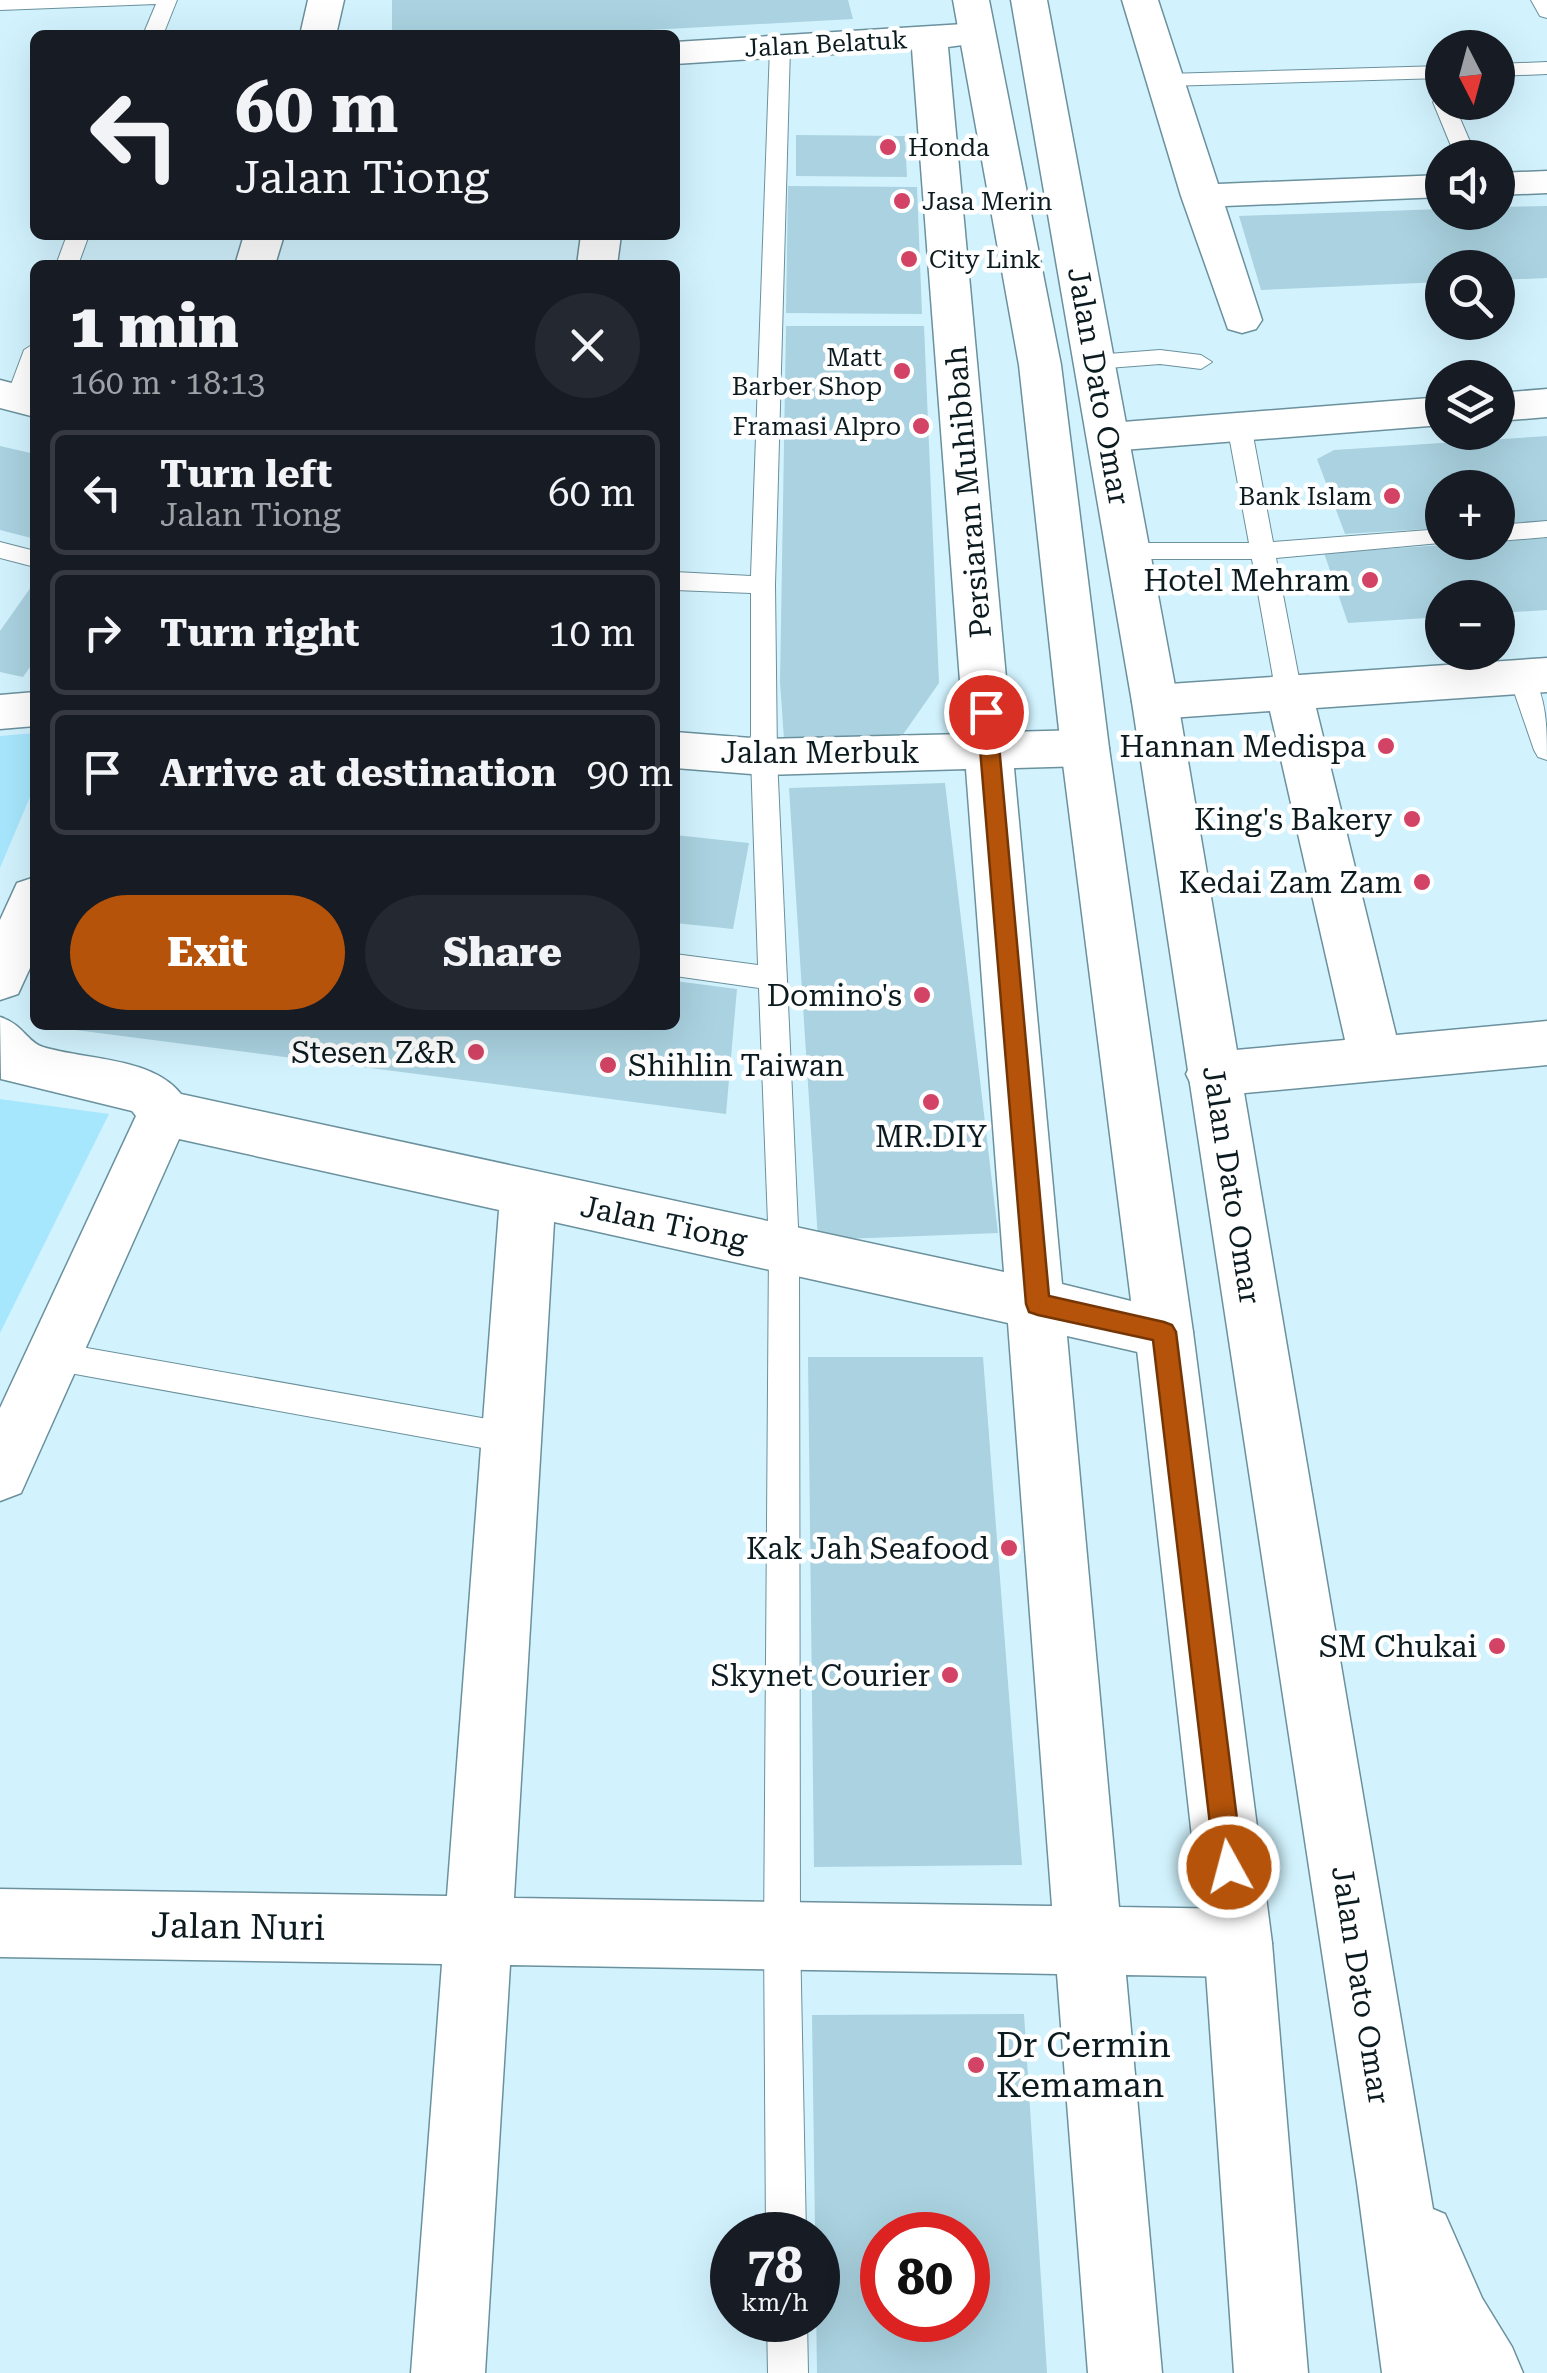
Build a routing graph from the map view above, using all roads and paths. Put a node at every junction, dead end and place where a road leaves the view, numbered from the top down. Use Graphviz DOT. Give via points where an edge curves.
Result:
graph roads {
  1 [pos="150,0"];
  2 [pos="166,0"];
  3 [pos="326,0"];
  4 [pos="1030,0"];
  5 [pos="1140,0"];
  6 [pos="1541,0"];
  7 [pos="0,4"];
  8 [pos="1547,12"];
  9 [pos="960,24"];
  10 [pos="156,30"];
  11 [pos="319,30"];
  12 [pos="780,46"];
  13 [pos="680,53"];
  14 [pos="1547,68"];
  15 [pos="1515,69"];
  16 [pos="1425,72"];
  17 [pos="1166,80"];
  18 [pos="1547,182"];
  19 [pos="1515,183"];
  20 [pos="1425,187"];
  21 [pos="1200,196"];
  22 [pos="1242,320"];
  23 [pos="1095,362"];
  24 [pos="1201,362"];
  25 [pos="30,363"];
  26 [pos="17,398"];
  27 [pos="1547,403"];
  28 [pos="1515,406"];
  29 [pos="1425,411"];
  30 [pos="1239,425"];
  31 [pos="1110,437"];
  32 [pos="1547,529"];
  33 [pos="1515,532"];
  34 [pos="1425,538"];
  35 [pos="0,550"];
  36 [pos="1262,550"];
  37 [pos="1129,551"];
  38 [pos="30,558"];
  39 [pos="680,581"];
  40 [pos="763,585"];
  41 [pos="1534,676"];
  42 [pos="1290,694"];
  43 [pos="1155,702"];
  44 [pos="30,709"];
  45 [pos="0,712"];
  46 [pos="1085,748"];
  47 [pos="680,750"];
  48 [pos="1547,750"];
  49 [pos="990,751"];
  50 [pos="764,758"];
  51 [pos="30,909"];
  52 [pos="680,965"];
  53 [pos="0,979"];
  54 [pos="774,979"];
  55 [pos="0,1038"];
  56 [pos="1547,1044"];
  57 [pos="1376,1061"];
  58 [pos="1213,1074"];
  59 [pos="164,1113"];
  60 [pos="528,1193"];
  61 [pos="784,1249"];
  62 [pos="1038,1304"];
  63 [pos="1164,1332"];
  64 [pos="53,1356"];
  65 [pos="510,1438"];
  66 [pos="0,1473"];
  67 [pos="0,1923"];
  68 [pos="477,1931"];
  69 [pos="782,1935"];
  70 [pos="1090,1942"];
  71 [pos="1238,1944"];
  72 [pos="1394,2183"];
  73 [pos="786,2212"];
  74 [pos="787,2342"];
  75 [pos="448,2373"];
  76 [pos="788,2373"];
  77 [pos="1125,2373"];
  78 [pos="1271,2373"];
  79 [pos="1308,2373"];
  80 [pos="1419,2373"];
  81 [pos="1486,2373"];
  1 -- 7 [label="lane"];
  2 -- 10 [label="lane"];
  3 -- 11 [label="main road"];
  4 -- 23 [label="main road, Jalan Dato Omar"];
  5 -- 17 [label="main road"];
  6 -- 8 [label="lane"];
  9 -- 12 [label="main road, Jalan Belatuk"];
  9 -- 46 [label="main road, Jalan Dato Omar" via="1040,365"];
  9 -- 49 [label="main road, Persiaran Muhibbah"];
  12 -- 13 [label="main road, Jalan Belatuk"];
  12 -- 40 [label="lane"];
  14 -- 15 [label="lane"];
  16 -- 17 [label="lane"];
  17 -- 21 [label="main road"];
  18 -- 19 [label="main road"];
  20 -- 21 [label="main road"];
  21 -- 22 [label="main road"];
  23 -- 24 [label="lane"];
  23 -- 31 [label="main road, Jalan Dato Omar"];
  25 -- 26 [label="lane"];
  27 -- 28 [label="main road"];
  29 -- 30 [label="main road"];
  30 -- 31 [label="main road"];
  30 -- 36 [label="lane"];
  31 -- 37 [label="main road, Jalan Dato Omar"];
  32 -- 33 [label="lane"];
  34 -- 36 [label="lane"];
  35 -- 38 [label="lane"];
  36 -- 37 [label="lane"];
  36 -- 42 [label="lane"];
  37 -- 43 [label="main road, Jalan Dato Omar"];
  39 -- 40 [label="lane"];
  40 -- 50 [label="lane"];
  41 -- 42 [label="main road"];
  41 -- 48 [label="lane"];
  42 -- 43 [label="main road"];
  42 -- 57 [label="main road"];
  43 -- 58 [label="main road, Jalan Dato Omar"];
  44 -- 45 [label="main road"];
  46 -- 49 [label="main road, Jalan Merbuk"];
  46 -- 63 [label="main road, Jalan Dato Omar"];
  47 -- 50 [label="main road, Jalan Merbuk"];
  49 -- 50 [label="main road, Jalan Merbuk"];
  49 -- 62 [label="main road, Persiaran Muhibbah"];
  50 -- 54 [label="lane"];
  51 -- 53 [label="main road"];
  52 -- 54 [label="lane"];
  54 -- 61 [label="lane"];
  55 -- 59 [label="main road" via="20,1064 149,1093"];
  56 -- 57 [label="main road"];
  57 -- 58 [label="main road"];
  58 -- 72 [label="main road, Jalan Dato Omar"];
  59 -- 60 [label="main road, Jalan Tiong"];
  59 -- 64 [label="main road"];
  60 -- 61 [label="main road, Jalan Tiong"];
  60 -- 65 [label="main road"];
  61 -- 62 [label="main road, Jalan Tiong"];
  61 -- 69 [label="lane"];
  62 -- 63 [label="main road, Jalan Tiong"];
  62 -- 70 [label="main road, Persiaran Muhibbah"];
  63 -- 71 [label="main road, Jalan Dato Omar"];
  64 -- 65 [label="lane"];
  64 -- 66 [label="main road"];
  65 -- 68 [label="main road"];
  67 -- 68 [label="main road, Jalan Nuri"];
  68 -- 69 [label="main road, Jalan Nuri"];
  68 -- 75 [label="main road"];
  69 -- 70 [label="main road, Jalan Nuri"];
  69 -- 73 [label="lane"];
  70 -- 71 [label="main road, Jalan Nuri"];
  70 -- 77 [label="main road, Persiaran Muhibbah"];
  71 -- 78 [label="main road, Jalan Dato Omar"];
  71 -- 79 [label="main road" via="1281,2169"];
  72 -- 80 [label="main road, Jalan Dato Omar"];
  72 -- 81 [label="main road" via="1456,2324"];
  74 -- 76 [label="lane"];
}
